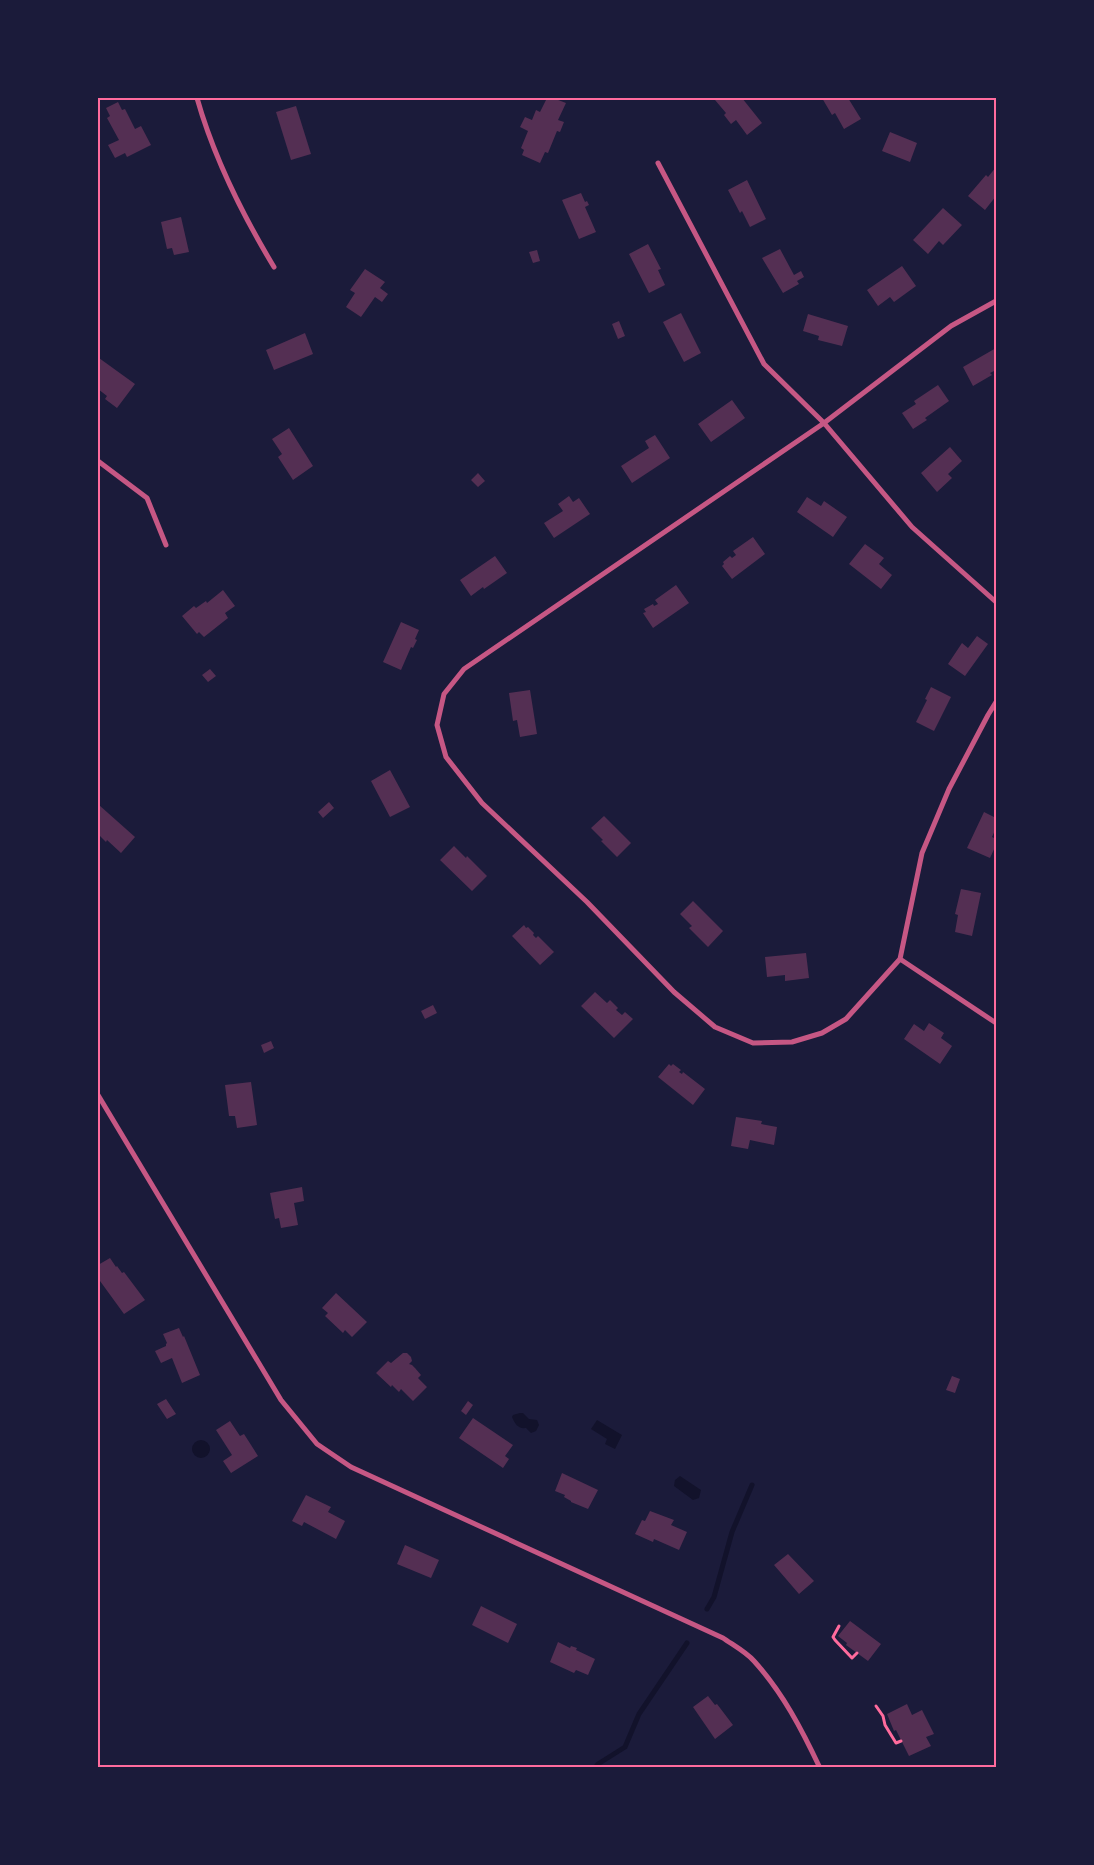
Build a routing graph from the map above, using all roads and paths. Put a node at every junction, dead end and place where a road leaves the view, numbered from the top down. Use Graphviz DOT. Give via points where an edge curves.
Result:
graph roads {
  1 [pos="196,98"];
  2 [pos="658,163"];
  3 [pos="274,267"];
  4 [pos="996,301"];
  5 [pos="824,423"];
  6 [pos="98,461"];
  7 [pos="166,545"];
  8 [pos="996,602"];
  9 [pos="996,702"];
  10 [pos="900,959"];
  11 [pos="996,1023"];
  12 [pos="98,1095"];
  13 [pos="839,1626"];
  14 [pos="857,1653"];
  15 [pos="876,1706"];
  16 [pos="901,1742"];
  17 [pos="820,1768"];
  1 -- 3 [label="street" via="218,158"];
  2 -- 5 [label="street" via="764,364"];
  4 -- 5 [label="street" via="951,326"];
  5 -- 8 [label="street" via="912,527"];
  5 -- 10 [label="street" via="464,670 444,694 437,724 446,757 482,803 587,902 674,992 715,1027 753,1043 792,1042 822,1033 846,1019"];
  6 -- 7 [label="street" via="147,498"];
  9 -- 10 [label="street" via="949,790 922,853"];
  10 -- 11 [label="street"];
  12 -- 17 [label="street" via="250,1351 281,1400 317,1444 351,1467 723,1638 753,1660 780,1693"];
  13 -- 14 [label="path" via="833,1637 835,1640 852,1658"];
  15 -- 16 [label="path" via="896,1743"];
}
